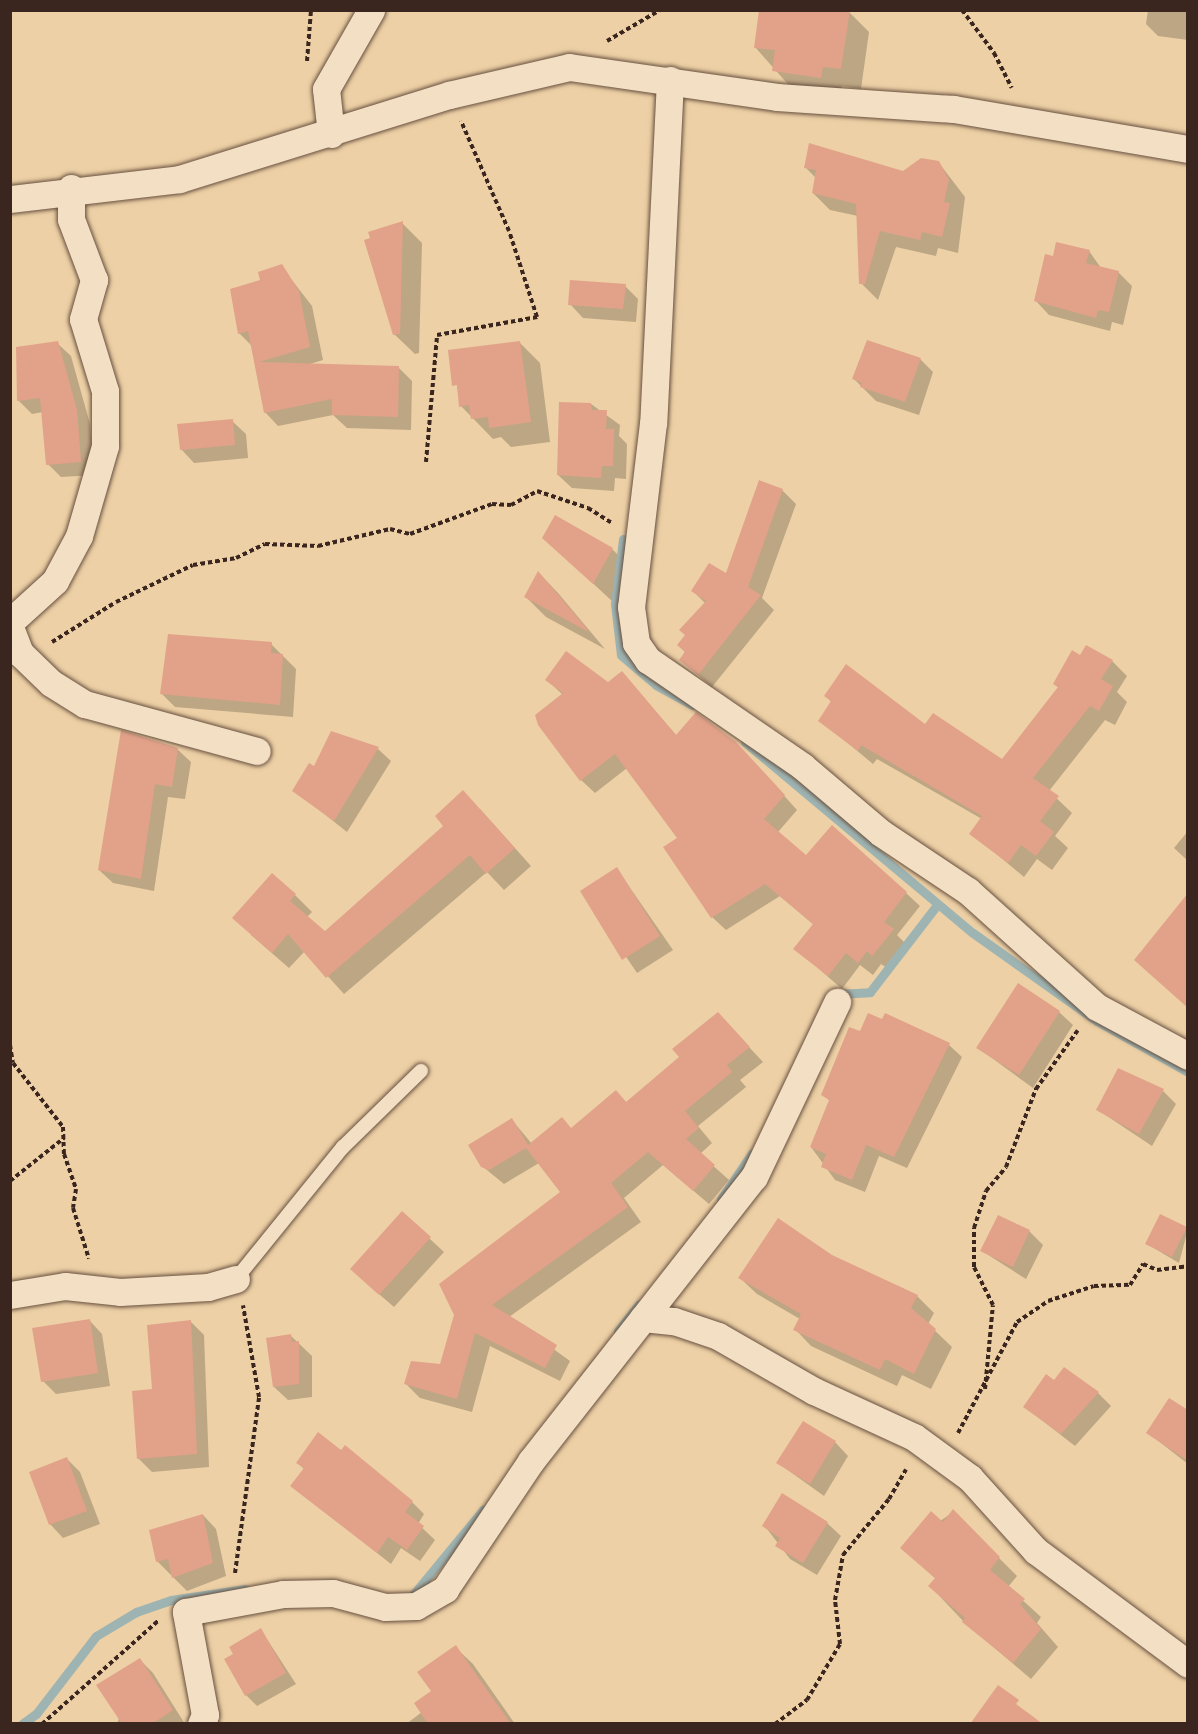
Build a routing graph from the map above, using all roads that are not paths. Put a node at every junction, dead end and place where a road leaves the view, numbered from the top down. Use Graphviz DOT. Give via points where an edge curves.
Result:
graph roads {
  1 [pos="371,10"];
  2 [pos="670,80"];
  3 [pos="331,134"];
  4 [pos="1188,149"];
  5 [pos="71,188"];
  6 [pos="10,199"];
  7 [pos="10,622"];
  8 [pos="10,627"];
  9 [pos="257,751"];
  10 [pos="837,1002"];
  11 [pos="1188,1056"];
  12 [pos="422,1071"];
  13 [pos="236,1279"];
  14 [pos="10,1295"];
  15 [pos="643,1318"];
  16 [pos="1188,1664"];
  17 [pos="201,1724"];
  1 -- 3 [label="street" via="326,89"];
  2 -- 3 [label="street" via="569,67 449,95"];
  2 -- 4 [label="street" via="777,97 1029,120"];
  2 -- 11 [label="street" via="642,535 631,607 636,643 648,660 802,766 881,833 968,891 1097,1007"];
  3 -- 5 [label="street" via="179,179"];
  5 -- 6 [label="street"];
  5 -- 7 [label="street" via="71,219 94,279 83,319 105,391 105,446 79,536 55,581"];
  8 -- 9 [label="street" via="24,657 51,683 85,704"];
  10 -- 15 [label="street" via="792,1086 754,1177"];
  12 -- 13 [label="lane" via="343,1147"];
  13 -- 14 [label="street" via="199,1288 65,1286"];
  15 -- 16 [label="street" via="674,1321 718,1336 814,1391 932,1449 970,1478 1036,1551"];
  15 -- 17 [label="street" via="531,1461 445,1589 416,1606 385,1607 333,1593 283,1594 186,1612 205,1715"];
}
